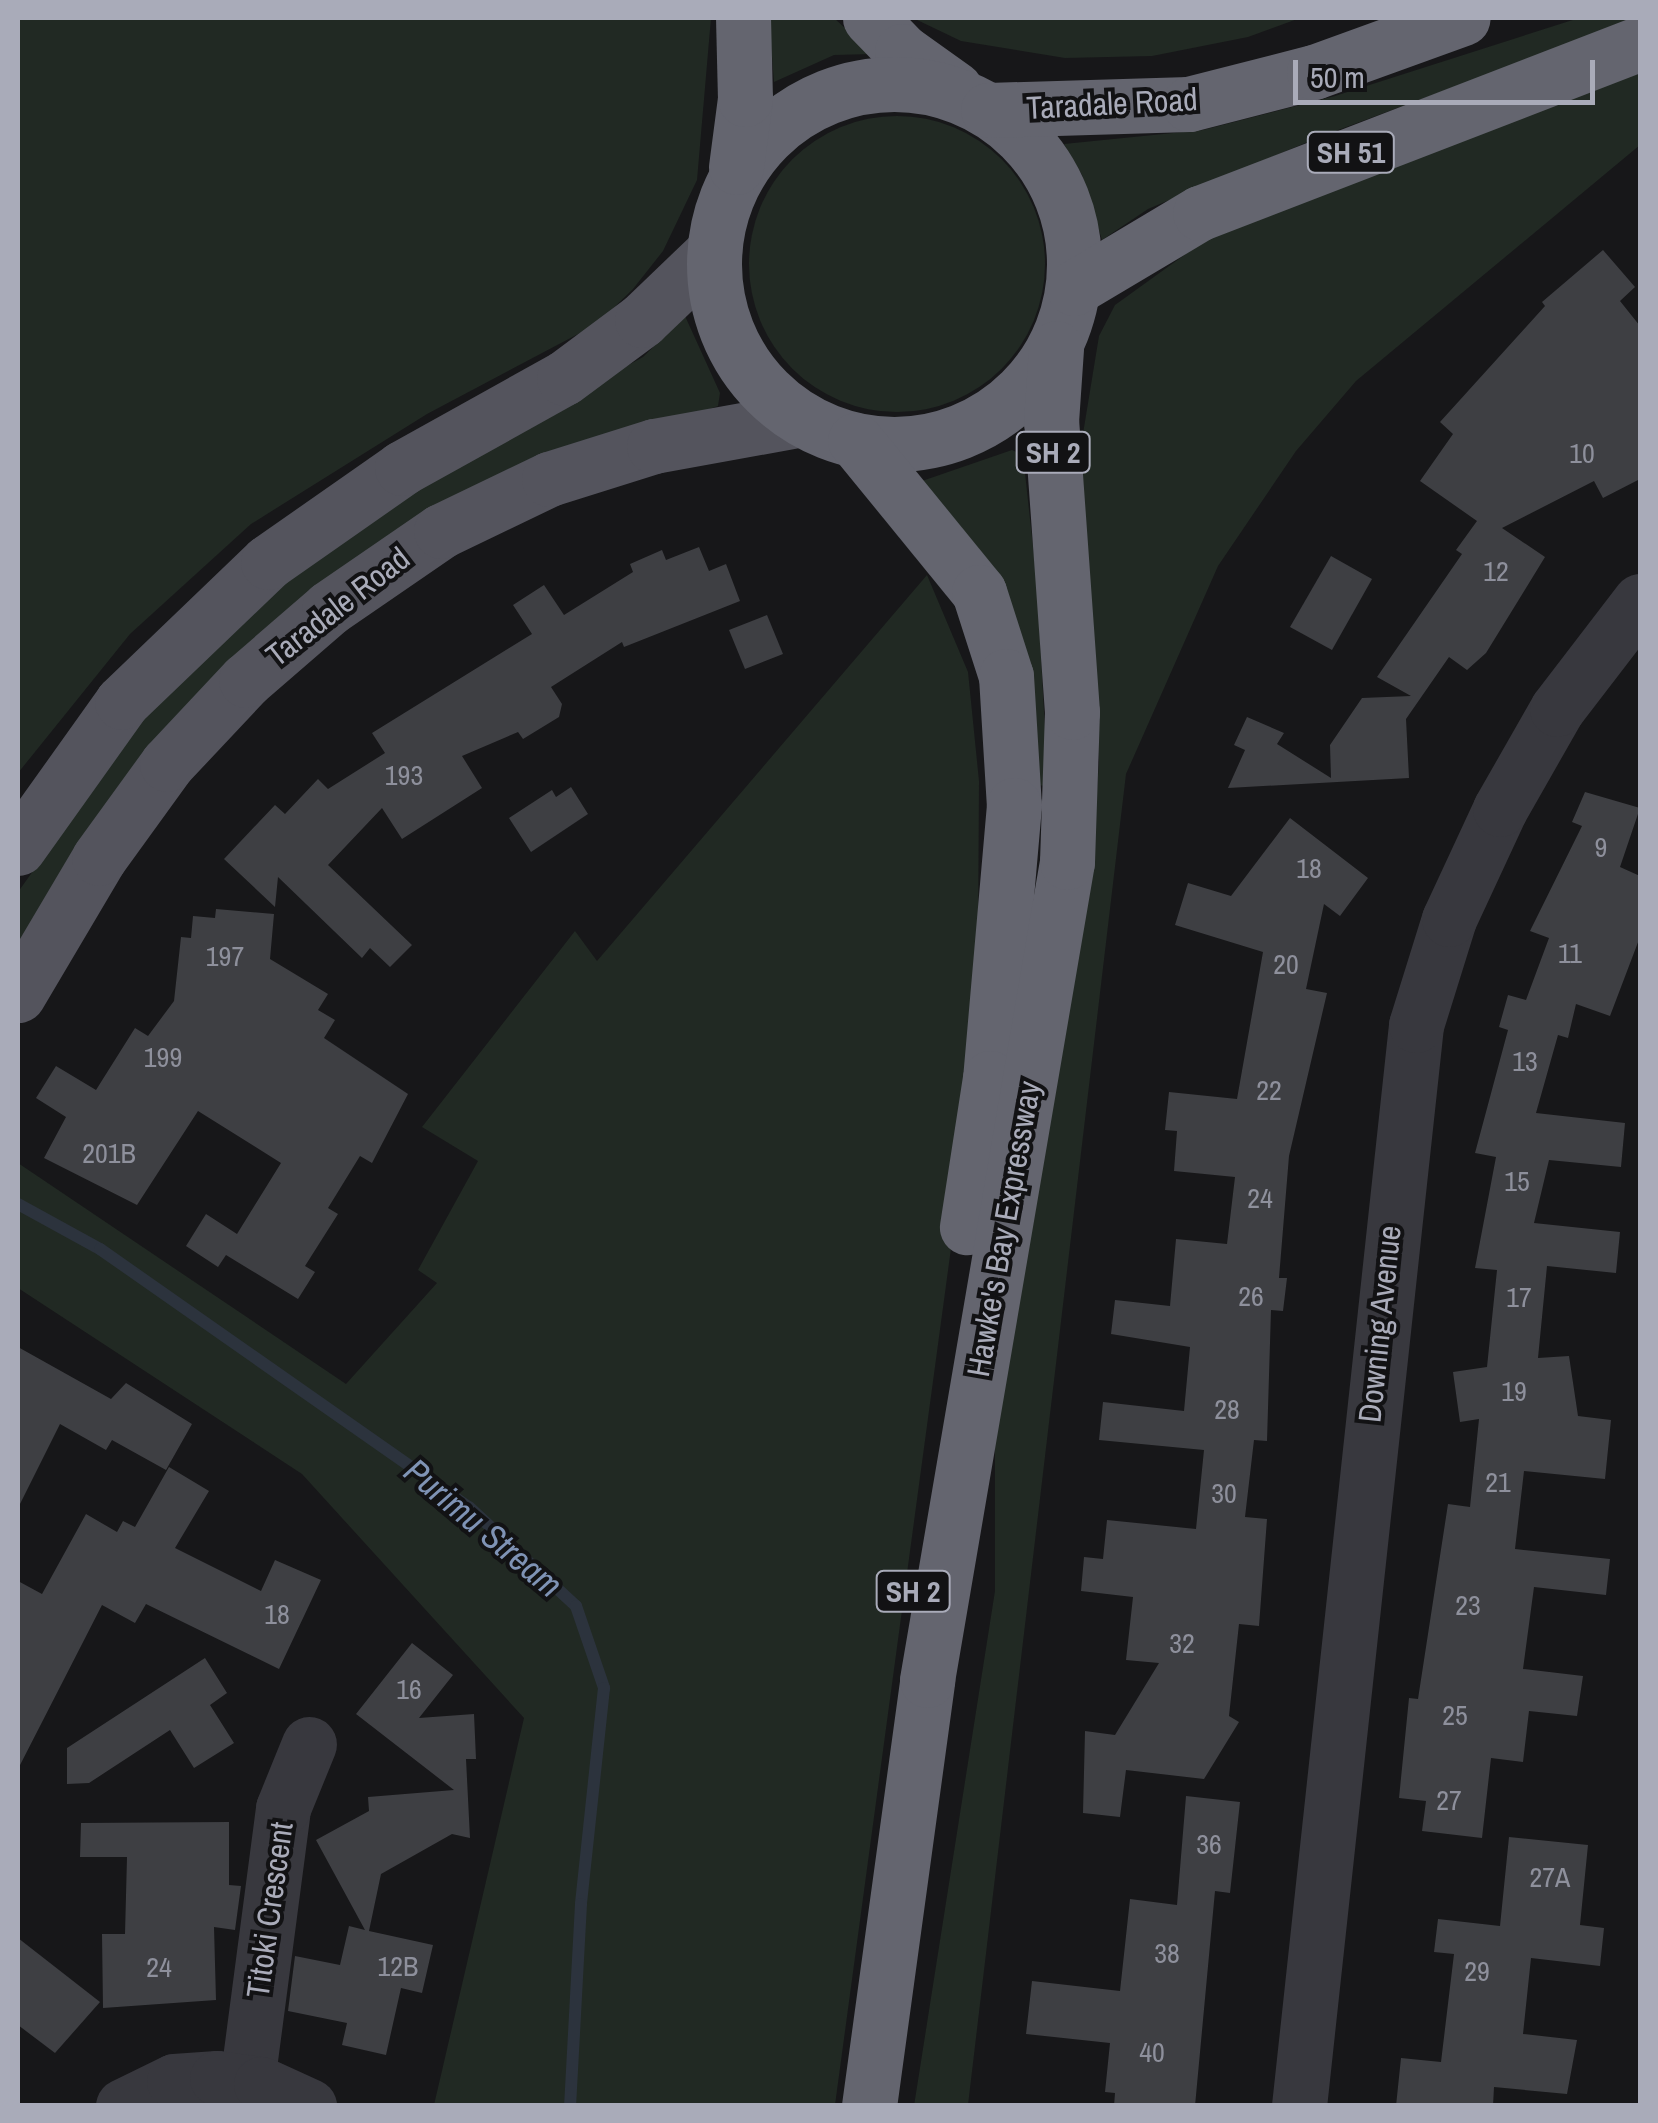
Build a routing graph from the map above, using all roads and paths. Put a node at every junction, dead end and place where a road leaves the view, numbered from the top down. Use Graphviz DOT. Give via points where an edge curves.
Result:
graph roads {
  1 [pos="743,18"];
  2 [pos="870,18"];
  3 [pos="1463,18"];
  4 [pos="1640,43"];
  5 [pos="976,102"];
  6 [pos="736,167"];
  7 [pos="714,251"];
  8 [pos="1074,288"];
  9 [pos="1056,348"];
  10 [pos="802,419"];
  11 [pos="855,440"];
  12 [pos="1640,601"];
  13 [pos="18,848"];
  14 [pos="18,995"];
  15 [pos="310,1744"];
  16 [pos="247,2082"];
  17 [pos="123,2106"];
  18 [pos="309,2106"];
  19 [pos="840,2106"];
  20 [pos="870,2106"];
  21 [pos="1298,2106"];
  1 -- 6 [label="highway, SH 2" via="745,99"];
  2 -- 5 [label="highway, SH 2" via="902,52"];
  3 -- 5 [label="highway, Taradale Road" via="1314,72 1189,104"];
  4 -- 8 [label="highway, SH 51" via="1200,213"];
  5 -- 6 [label="highway, Taradale Road" via="889,83 845,90 804,108"];
  5 -- 8 [label="highway, SH 2" via="1038,157 1064,200 1072,223"];
  6 -- 7 [label="highway, SH 2"];
  7 -- 10 [label="highway, SH 2" via="726,330 770,395"];
  7 -- 13 [label="main road" via="642,320 564,378 402,468 268,562 122,702"];
  8 -- 9 [label="highway, SH 2"];
  9 -- 11 [label="highway" via="1023,392 987,420 945,437 900,444"];
  9 -- 20 [label="highway, Hawke's Bay Expressway / SH 2" via="1051,422 1072,712 1067,862 930,1661"];
  10 -- 11 [label="highway, SH 2"];
  10 -- 14 [label="main road, Taradale Road" via="654,446 549,480 441,531 329,608 246,680 167,764 64,912"];
  11 -- 19 [label="highway, Hawke's Bay Expressway / SH 2" via="978,592 1006,676 1014,804 990,1078"];
  12 -- 21 [label="street, Downing Avenue" via="1558,709 1500,810 1450,919 1416,1024"];
  15 -- 16 [label="street, Titoki Crescent" via="284,1808"];
  16 -- 17 [label="street" via="174,2082"];
  16 -- 18 [label="street"];
}
